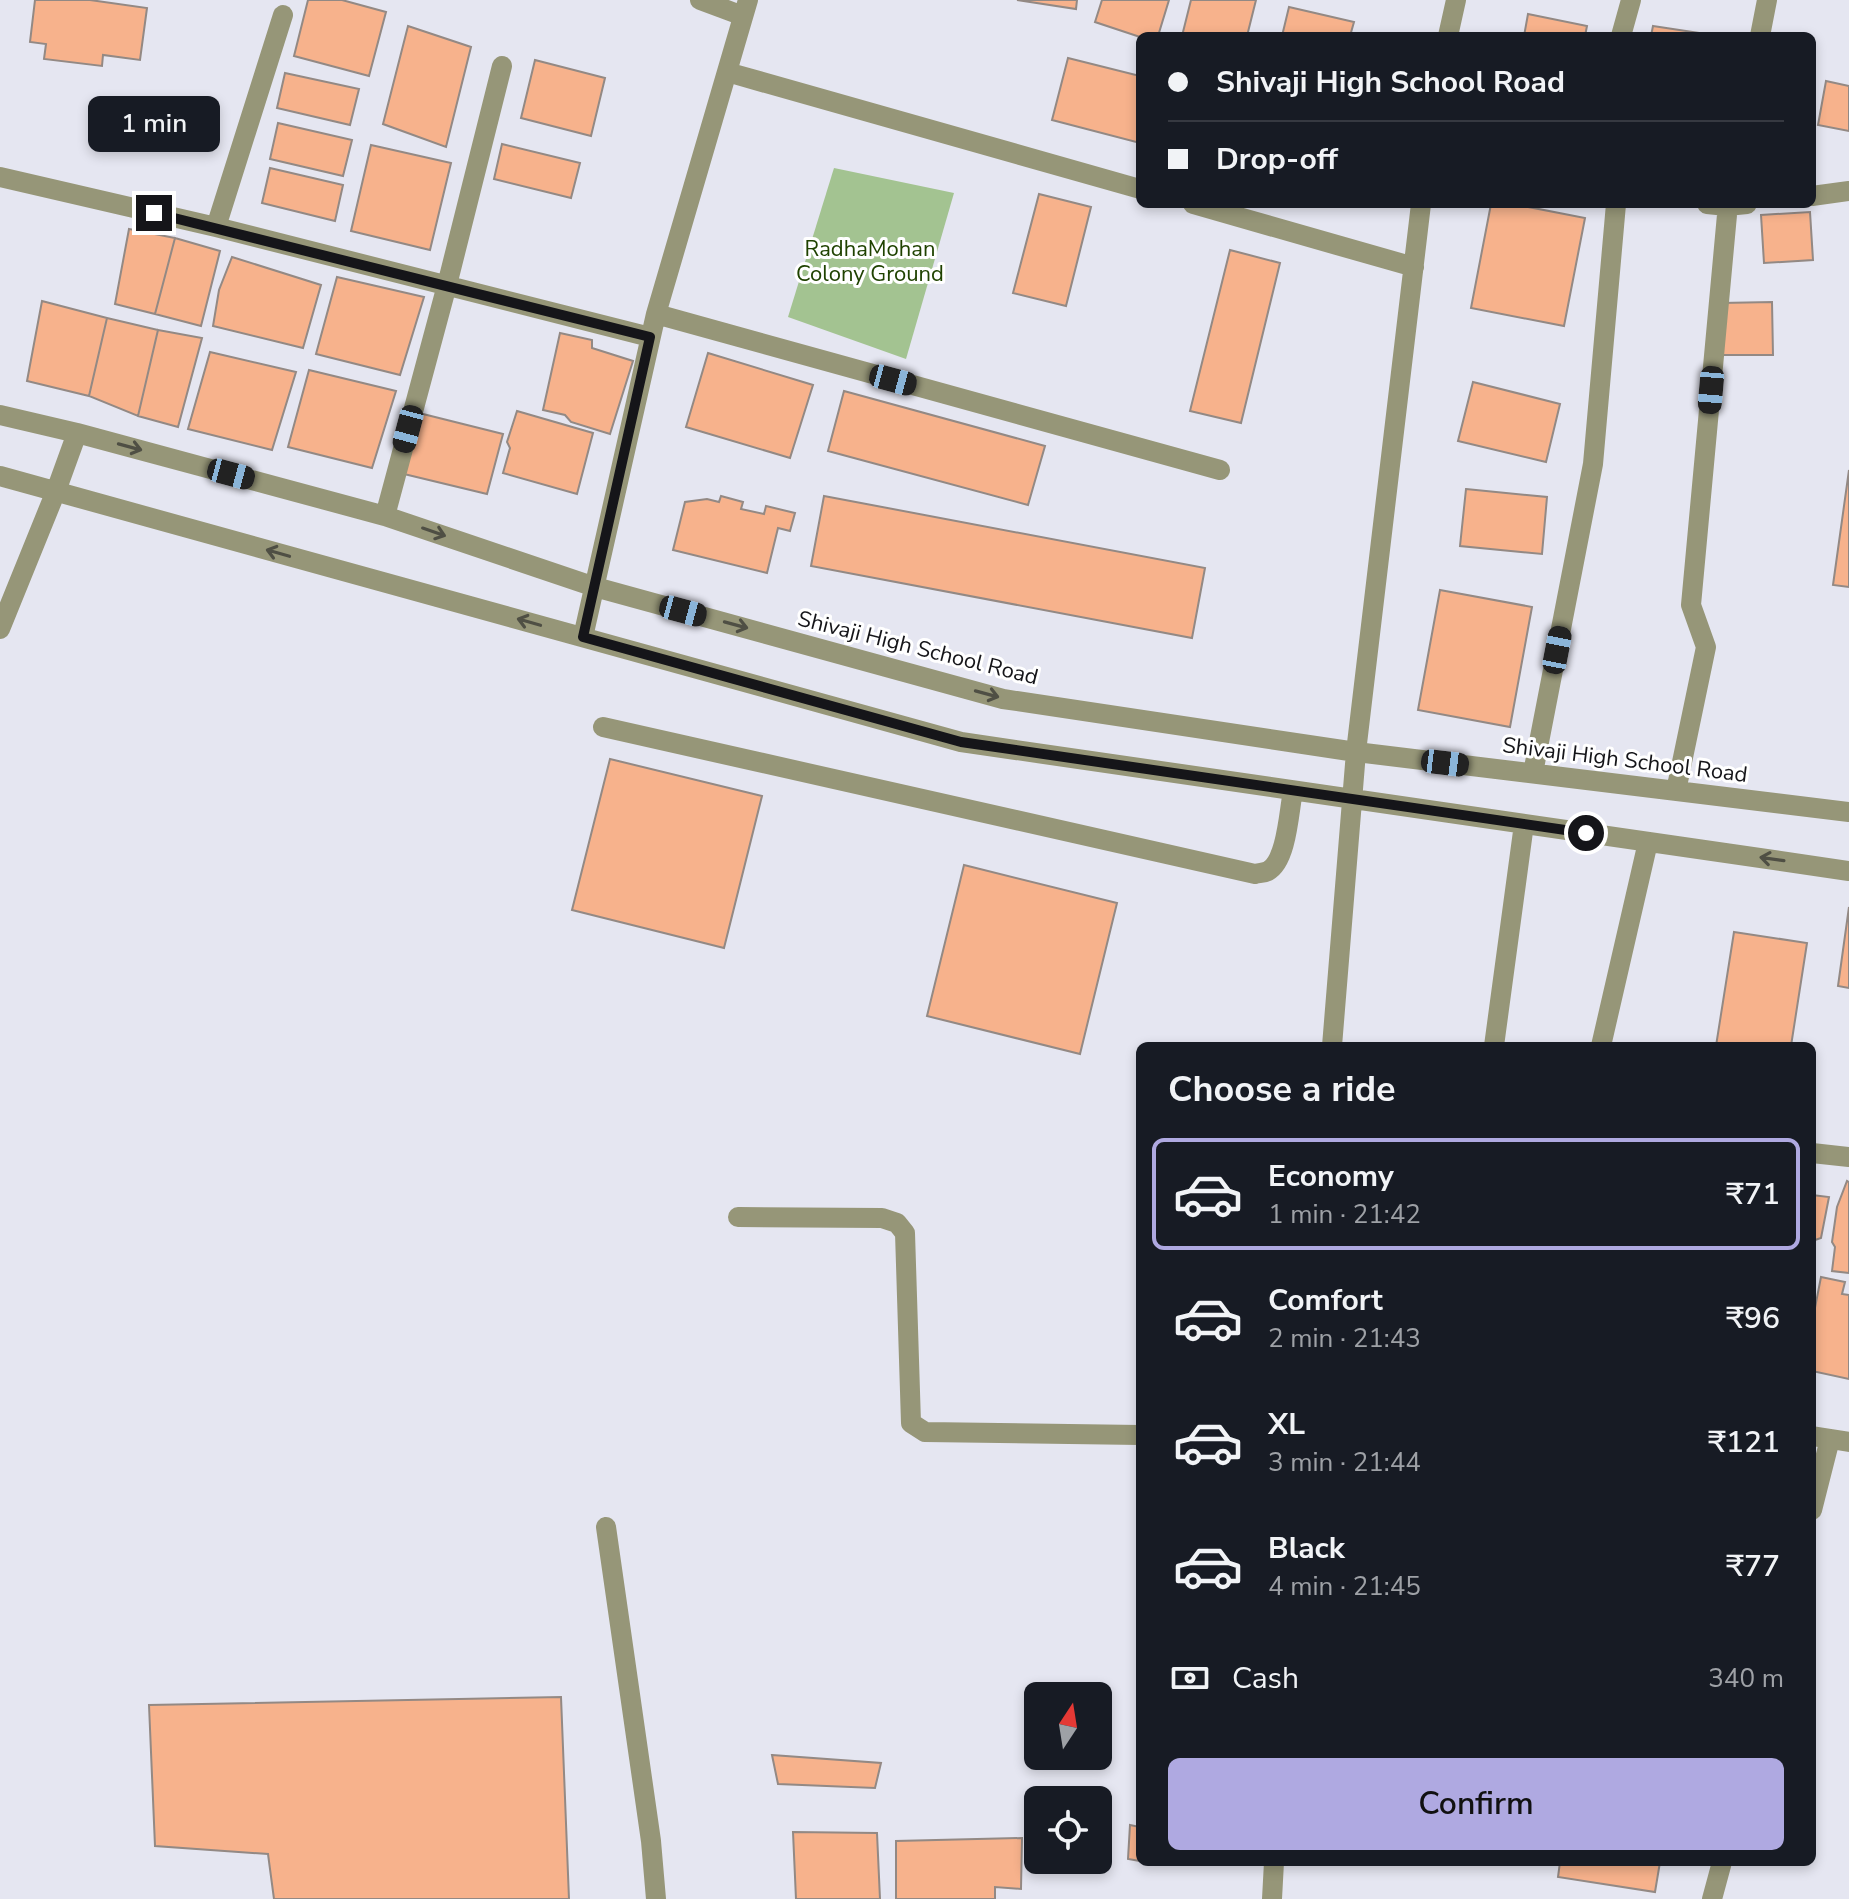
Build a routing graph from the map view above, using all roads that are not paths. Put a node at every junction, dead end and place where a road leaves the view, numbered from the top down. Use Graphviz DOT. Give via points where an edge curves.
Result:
graph roads {
  1 [pos="700,0"];
  2 [pos="1454,0"];
  3 [pos="1631,0"];
  4 [pos="1767,0"];
  5 [pos="746,8"];
  6 [pos="283,15"];
  7 [pos="1449,32"];
  8 [pos="1622,32"];
  9 [pos="1761,32"];
  10 [pos="502,66"];
  11 [pos="727,72"];
  12 [pos="0,177"];
  13 [pos="1136,188"];
  14 [pos="1849,191"];
  15 [pos="1816,195"];
  16 [pos="1207,208"];
  17 [pos="1421,208"];
  18 [pos="1616,208"];
  19 [pos="1727,208"];
  20 [pos="216,227"];
  21 [pos="1414,267"];
  22 [pos="447,285"];
  23 [pos="656,314"];
  24 [pos="650,337"];
  25 [pos="0,415"];
  26 [pos="77,433"];
  27 [pos="1220,470"];
  28 [pos="0,476"];
  29 [pos="56,491"];
  30 [pos="385,516"];
  31 [pos="595,587"];
  32 [pos="0,629"];
  33 [pos="583,637"];
  34 [pos="603,727"];
  35 [pos="1356,752"];
  36 [pos="1533,773"];
  37 [pos="1293,791"];
  38 [pos="1676,791"];
  39 [pos="1352,799"];
  40 [pos="1849,812"];
  41 [pos="1524,824"];
  42 [pos="1648,842"];
  43 [pos="1849,871"];
  44 [pos="1332,1042"];
  45 [pos="1495,1042"];
  46 [pos="1602,1042"];
  47 [pos="1816,1153"];
  48 [pos="1849,1157"];
  49 [pos="738,1217"];
  50 [pos="1136,1435"];
  51 [pos="1830,1439"];
  52 [pos="1816,1494"];
  53 [pos="606,1527"];
  54 [pos="1274,1866"];
  55 [pos="1721,1866"];
  56 [pos="656,1899"];
  57 [pos="1272,1899"];
  58 [pos="1712,1899"];
  1 -- 5 [label="street"];
  2 -- 7 [label="street"];
  3 -- 8 [label="street"];
  4 -- 9 [label="street"];
  5 -- 11 [label="street"];
  6 -- 20 [label="street"];
  10 -- 22 [label="street"];
  11 -- 13 [label="street"];
  11 -- 23 [label="street"];
  12 -- 20 [label="street"];
  14 -- 15 [label="street"];
  16 -- 21 [label="street"];
  17 -- 21 [label="street"];
  18 -- 36 [label="street" via="1593,464"];
  19 -- 38 [label="street" via="1691,605 1706,647"];
  20 -- 22 [label="street"];
  21 -- 35 [label="street"];
  22 -- 24 [label="street"];
  22 -- 30 [label="street"];
  23 -- 24 [label="street"];
  23 -- 27 [label="street"];
  24 -- 31 [label="street"];
  25 -- 26 [label="street, Shivaji High School Road"];
  26 -- 29 [label="street"];
  26 -- 30 [label="street, Shivaji High School Road, one-way"];
  28 -- 29 [label="street"];
  29 -- 32 [label="street"];
  33 -- 29 [label="street, one-way"];
  30 -- 31 [label="street, Shivaji High School Road, one-way"];
  31 -- 33 [label="street"];
  31 -- 35 [label="street, Shivaji High School Road, one-way" via="1003,699"];
  33 -- 37 [label="street" via="961,742"];
  34 -- 37 [label="street" via="1255,874 1276,863"];
  35 -- 36 [label="street, Shivaji High School Road"];
  35 -- 39 [label="street"];
  36 -- 38 [label="street, Shivaji High School Road"];
  37 -- 39 [label="street"];
  38 -- 40 [label="street, Shivaji High School Road"];
  39 -- 41 [label="street"];
  39 -- 44 [label="street"];
  41 -- 42 [label="street"];
  41 -- 45 [label="street"];
  43 -- 42 [label="street, one-way"];
  42 -- 46 [label="street"];
  47 -- 48 [label="street"];
  49 -- 50 [label="street" via="882,1218 897,1223 905,1233 911,1423 916,1428"];
  51 -- 52 [label="street"];
  53 -- 56 [label="street"];
  54 -- 57 [label="street"];
  55 -- 58 [label="street"];
}
